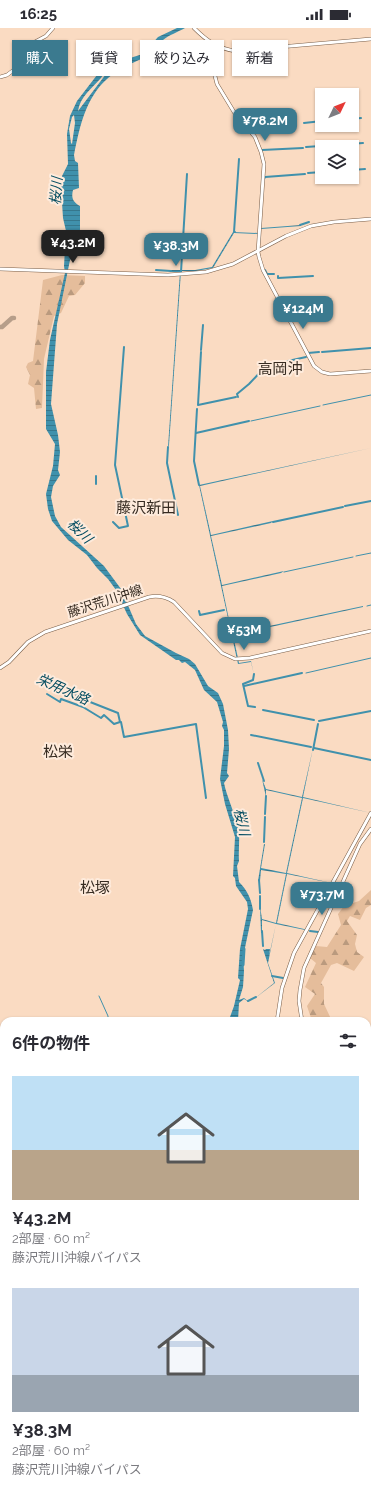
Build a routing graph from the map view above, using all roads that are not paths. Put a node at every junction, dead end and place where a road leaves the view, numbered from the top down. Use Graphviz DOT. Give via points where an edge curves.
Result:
graph roads {
  1 [pos="53,28"];
  2 [pos="194,28"];
  3 [pos="371,39"];
  4 [pos="207,40"];
  5 [pos="224,49"];
  6 [pos="215,76"];
  7 [pos="0,77"];
  8 [pos="371,219"];
  9 [pos="258,252"];
  10 [pos="0,269"];
  11 [pos="371,371"];
  12 [pos="371,631"];
  13 [pos="0,668"];
  14 [pos="371,813"];
  15 [pos="371,829"];
  16 [pos="278,1017"];
  17 [pos="301,1017"];
  1 -- 7 [label="main road" via="46,36 30,44 19,66"];
  2 -- 4 [label="main road"];
  3 -- 5 [label="main road" via="235,51"];
  6 -- 9 [label="main road" via="234,112 255,137 263,160"];
  8 -- 9 [label="main road" via="311,226 286,236"];
  9 -- 10 [label="main road" via="228,266 181,275"];
  9 -- 11 [label="main road" via="263,270 314,366 330,374"];
  12 -- 13 [label="main road, 藤沢荒川沖線" via="250,658 235,659 222,653 174,602 157,596 40,634"];
  14 -- 16 [label="main road" via="294,953 282,988"];
  15 -- 17 [label="main road" via="360,844 304,968 299,1001"];
}
